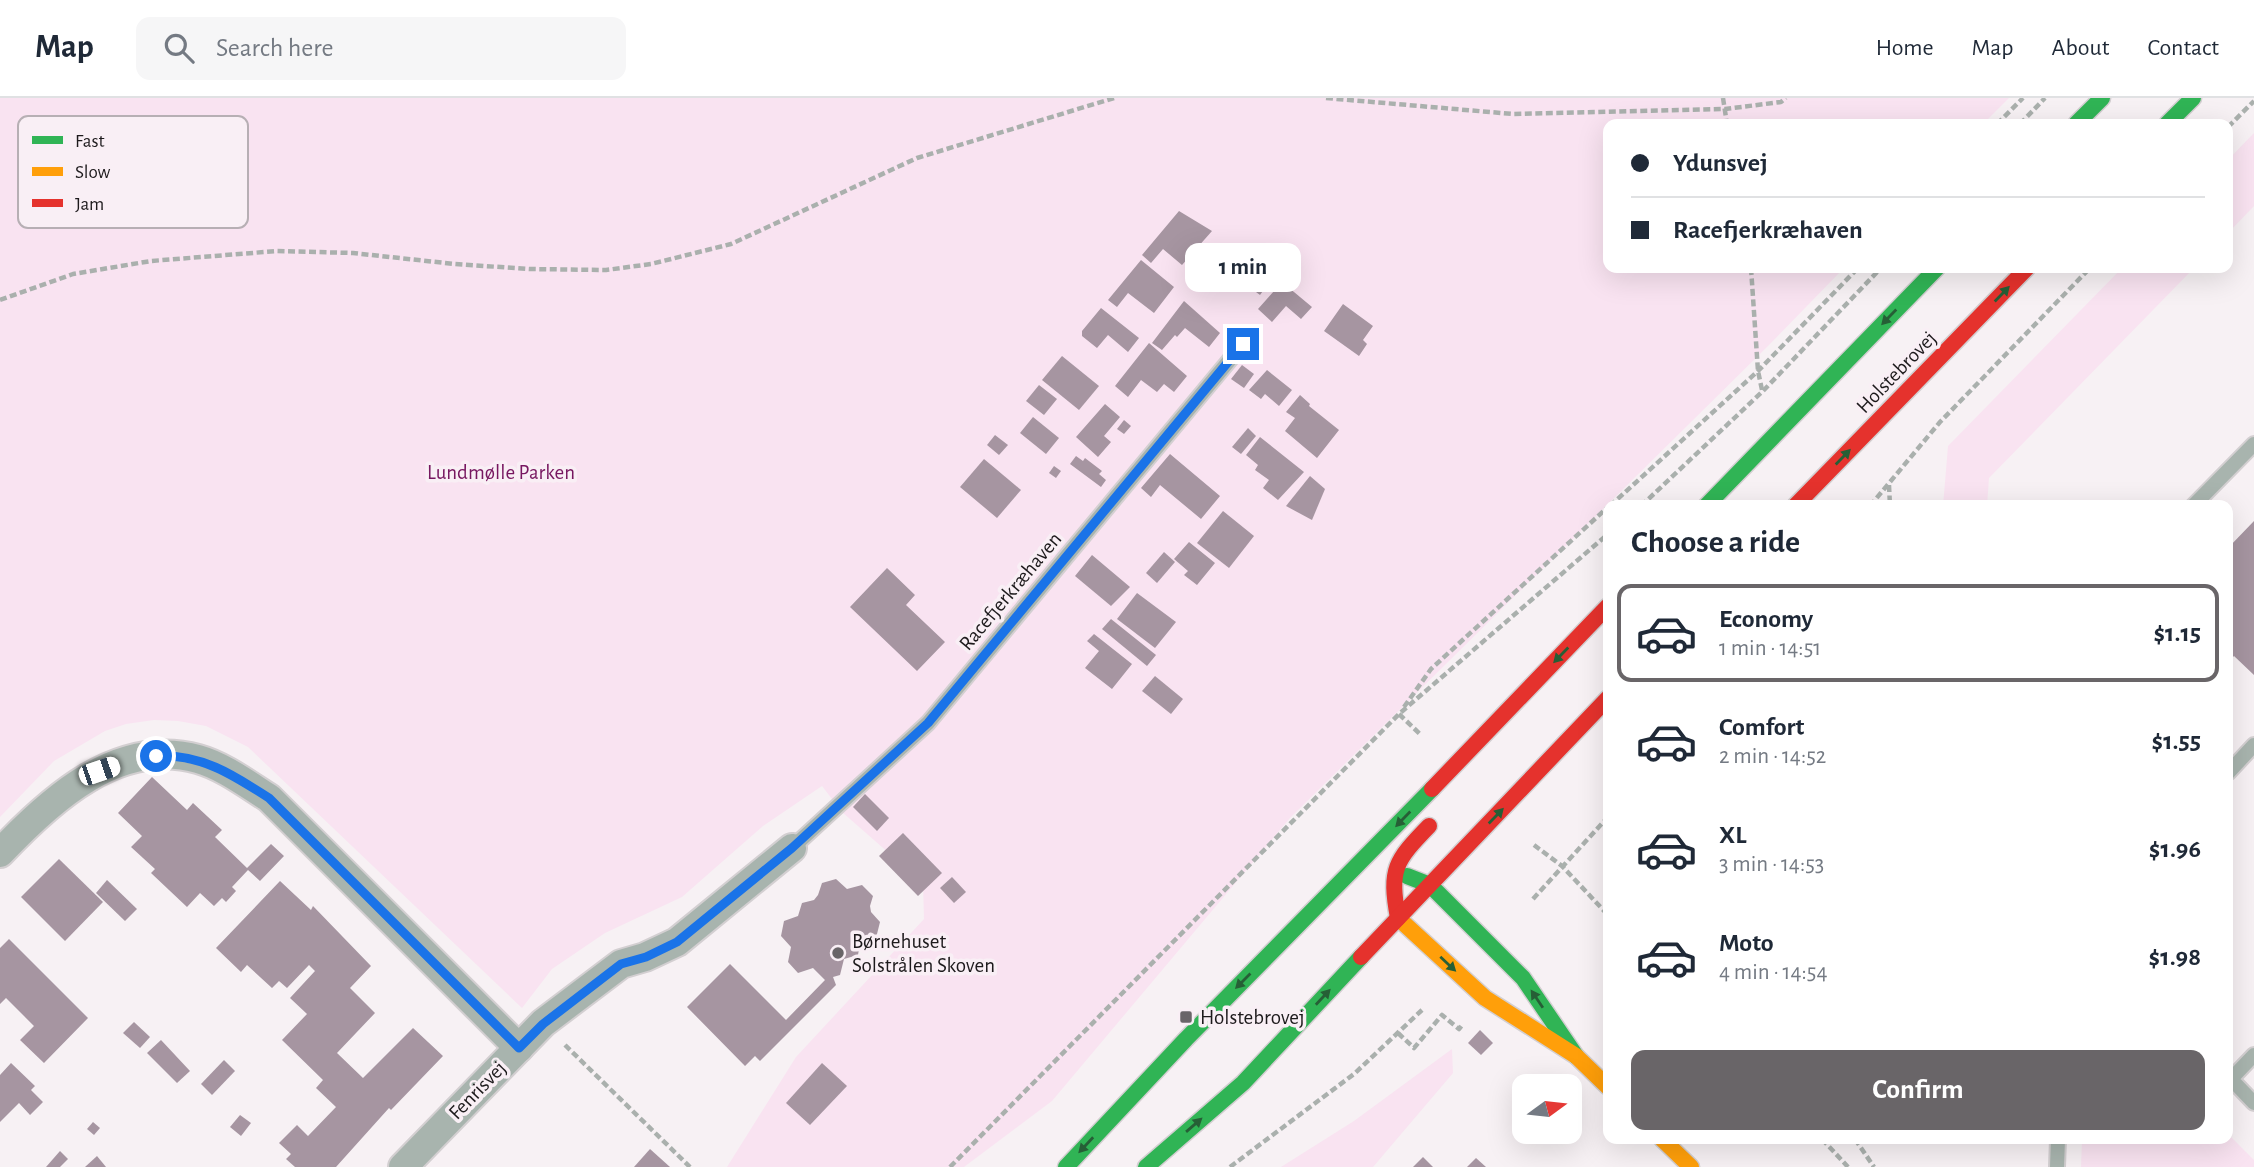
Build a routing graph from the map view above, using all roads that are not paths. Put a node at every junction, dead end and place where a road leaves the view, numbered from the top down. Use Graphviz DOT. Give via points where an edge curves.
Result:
graph roads {
  1 [pos="2102,98"];
  2 [pos="2193,98"];
  3 [pos="2081,119"];
  4 [pos="2172,119"];
  5 [pos="1932,273"];
  6 [pos="2022,273"];
  7 [pos="1243,344"];
  8 [pos="2254,444"];
  9 [pos="1712,500"];
  10 [pos="1801,500"];
  11 [pos="2199,500"];
  12 [pos="1603,611"];
  13 [pos="1603,627"];
  14 [pos="1597,639"];
  15 [pos="1603,703"];
  16 [pos="2254,745"];
  17 [pos="2233,768"];
  18 [pos="1437,818"];
  19 [pos="792,848"];
  20 [pos="0,853"];
  21 [pos="1361,862"];
  22 [pos="1394,871"];
  23 [pos="1430,885"];
  24 [pos="1398,918"];
  25 [pos="519,1048"];
  26 [pos="2254,1055"];
  27 [pos="1576,1056"];
  28 [pos="2233,1077"];
  29 [pos="2233,1081"];
  30 [pos="1603,1082"];
  31 [pos="2254,1103"];
  32 [pos="1667,1144"];
  33 [pos="2058,1144"];
  34 [pos="403,1167"];
  35 [pos="1066,1167"];
  36 [pos="1146,1167"];
  37 [pos="1691,1167"];
  38 [pos="2057,1167"];
  1 -- 3 [label="main road"];
  2 -- 4 [label="main road"];
  5 -- 9 [label="main road, Holstebrovej, one-way"];
  10 -- 6 [label="main road, Holstebrovej, one-way"];
  7 -- 19 [label="lane, Racefjerkræhaven" via="928,723"];
  8 -- 11 [label="lane"];
  12 -- 21 [label="main road, one-way"];
  13 -- 14 [label="main road"];
  23 -- 15 [label="main road, one-way"];
  16 -- 17 [label="lane"];
  18 -- 22 [label="main road" via="1399,856"];
  19 -- 25 [label="street, Fenrisvej" via="677,942 621,964"];
  20 -- 25 [label="street" via="68,790 99,771 139,757 172,755 199,760 269,798"];
  21 -- 22 [label="main road"];
  21 -- 35 [label="main road, one-way"];
  22 -- 23 [label="main road"];
  22 -- 24 [label="main road"];
  23 -- 24 [label="main road"];
  27 -- 23 [label="main road, one-way" via="1522,978"];
  24 -- 27 [label="main road, one-way" via="1485,998"];
  36 -- 24 [label="main road, one-way" via="1243,1083"];
  25 -- 34 [label="street, Fenrisvej"];
  26 -- 28 [label="lane"];
  27 -- 30 [label="main road"];
  29 -- 31 [label="lane"];
  32 -- 37 [label="main road"];
  33 -- 38 [label="lane"];
}
